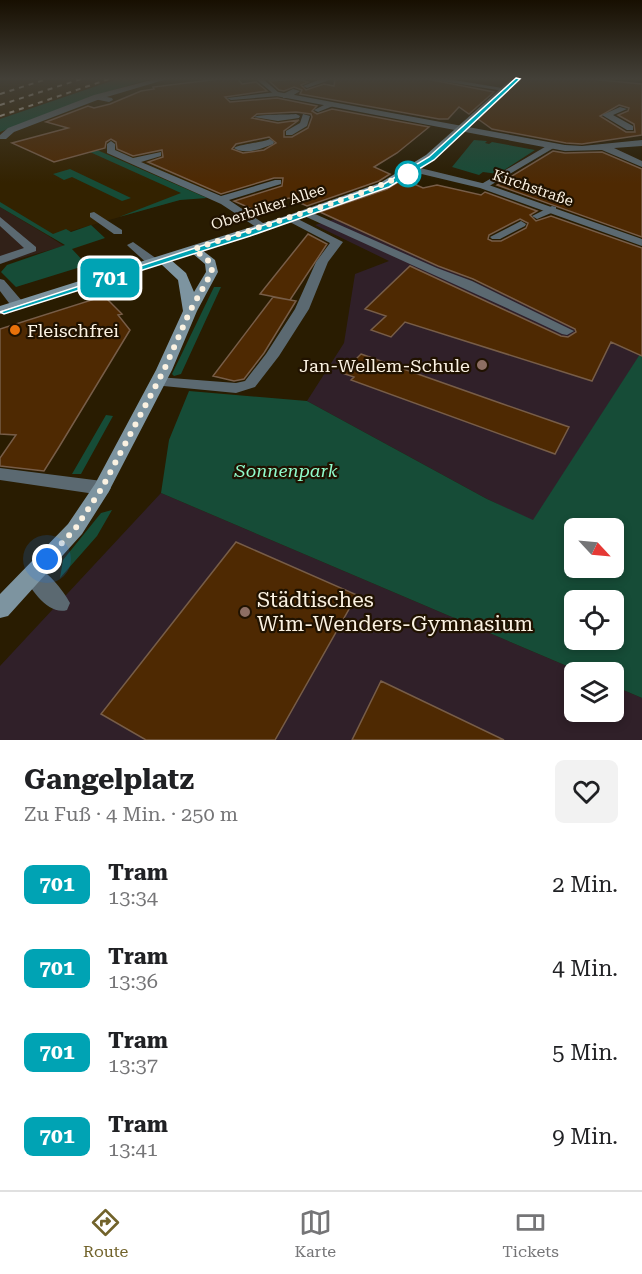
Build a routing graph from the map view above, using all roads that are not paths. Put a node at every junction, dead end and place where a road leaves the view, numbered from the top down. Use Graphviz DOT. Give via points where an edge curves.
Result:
graph roads {
  1 [pos="53,114"];
  2 [pos="313,114"];
  3 [pos="357,114"];
  4 [pos="476,114"];
  5 [pos="610,114"];
  6 [pos="296,116"];
  7 [pos="258,117"];
  8 [pos="23,125"];
  9 [pos="33,128"];
  10 [pos="460,128"];
  11 [pos="630,128"];
  12 [pos="289,133"];
  13 [pos="3,137"];
  14 [pos="270,142"];
  15 [pos="642,143"];
  16 [pos="111,144"];
  17 [pos="553,146"];
  18 [pos="604,147"];
  19 [pos="238,148"];
  20 [pos="158,154"];
  21 [pos="133,161"];
  22 [pos="642,164"];
  23 [pos="412,169"];
  24 [pos="278,182"];
  25 [pos="483,186"];
  26 [pos="220,200"];
  27 [pos="552,209"];
  28 [pos="306,213"];
  29 [pos="94,216"];
  30 [pos="537,216"];
  31 [pos="290,218"];
  32 [pos="0,220"];
  33 [pos="521,224"];
  34 [pos="263,227"];
  35 [pos="118,232"];
  36 [pos="496,237"];
  37 [pos="642,243"];
  38 [pos="133,245"];
  39 [pos="194,249"];
  40 [pos="0,260"];
  41 [pos="158,260"];
  42 [pos="0,284"];
  43 [pos="17,304"];
  44 [pos="0,310"];
  45 [pos="190,311"];
  46 [pos="567,330"];
  47 [pos="158,382"];
  48 [pos="0,474"];
  49 [pos="102,488"];
  50 [pos="33,574"];
  51 [pos="59,603"];
  52 [pos="0,609"];
  1 -- 8 [label="street"];
  2 -- 12 [label="street"];
  3 -- 10 [label="street"];
  4 -- 10 [label="main road, Oberbilker Allee"];
  5 -- 11 [label="street" via="606,115"];
  6 -- 7 [label="street"];
  8 -- 9 [label="street"];
  8 -- 13 [label="street"];
  10 -- 17 [label="street"];
  10 -- 23 [label="main road, Oberbilker Allee"];
  14 -- 19 [label="street"];
  15 -- 18 [label="street"];
  16 -- 21 [label="street" via="110,151"];
  17 -- 18 [label="street"];
  17 -- 25 [label="street"];
  18 -- 22 [label="street"];
  20 -- 21 [label="street"];
  21 -- 26 [label="street"];
  23 -- 25 [label="street, Kirchstraße"];
  23 -- 28 [label="main road, Oberbilker Allee" via="383,185"];
  24 -- 26 [label="street"];
  25 -- 27 [label="street, Kirchstraße"];
  26 -- 34 [label="street"];
  27 -- 30 [label="street"];
  27 -- 37 [label="street, Kirchstraße"];
  28 -- 31 [label="main road, Oberbilker Allee"];
  28 -- 46 [label="street"];
  29 -- 35 [label="street"];
  31 -- 34 [label="main road, Oberbilker Allee"];
  31 -- 47 [label="street" via="337,242 322,262 302,309 250,384 237,388"];
  32 -- 40 [label="street" via="32,249"];
  33 -- 36 [label="street"];
  34 -- 39 [label="main road, Oberbilker Allee"];
  38 -- 41 [label="street"];
  39 -- 41 [label="main road, Oberbilker Allee"];
  39 -- 45 [label="main road" via="211,263 212,272"];
  41 -- 43 [label="main road, Oberbilker Allee"];
  41 -- 45 [label="main road" via="182,273"];
  42 -- 43 [label="street"];
  43 -- 44 [label="main road, Oberbilker Allee"];
  45 -- 47 [label="main road"];
  47 -- 49 [label="main road"];
  48 -- 49 [label="street"];
  49 -- 50 [label="main road" via="75,529"];
  50 -- 51 [label="street"];
  50 -- 52 [label="main road"];
}
